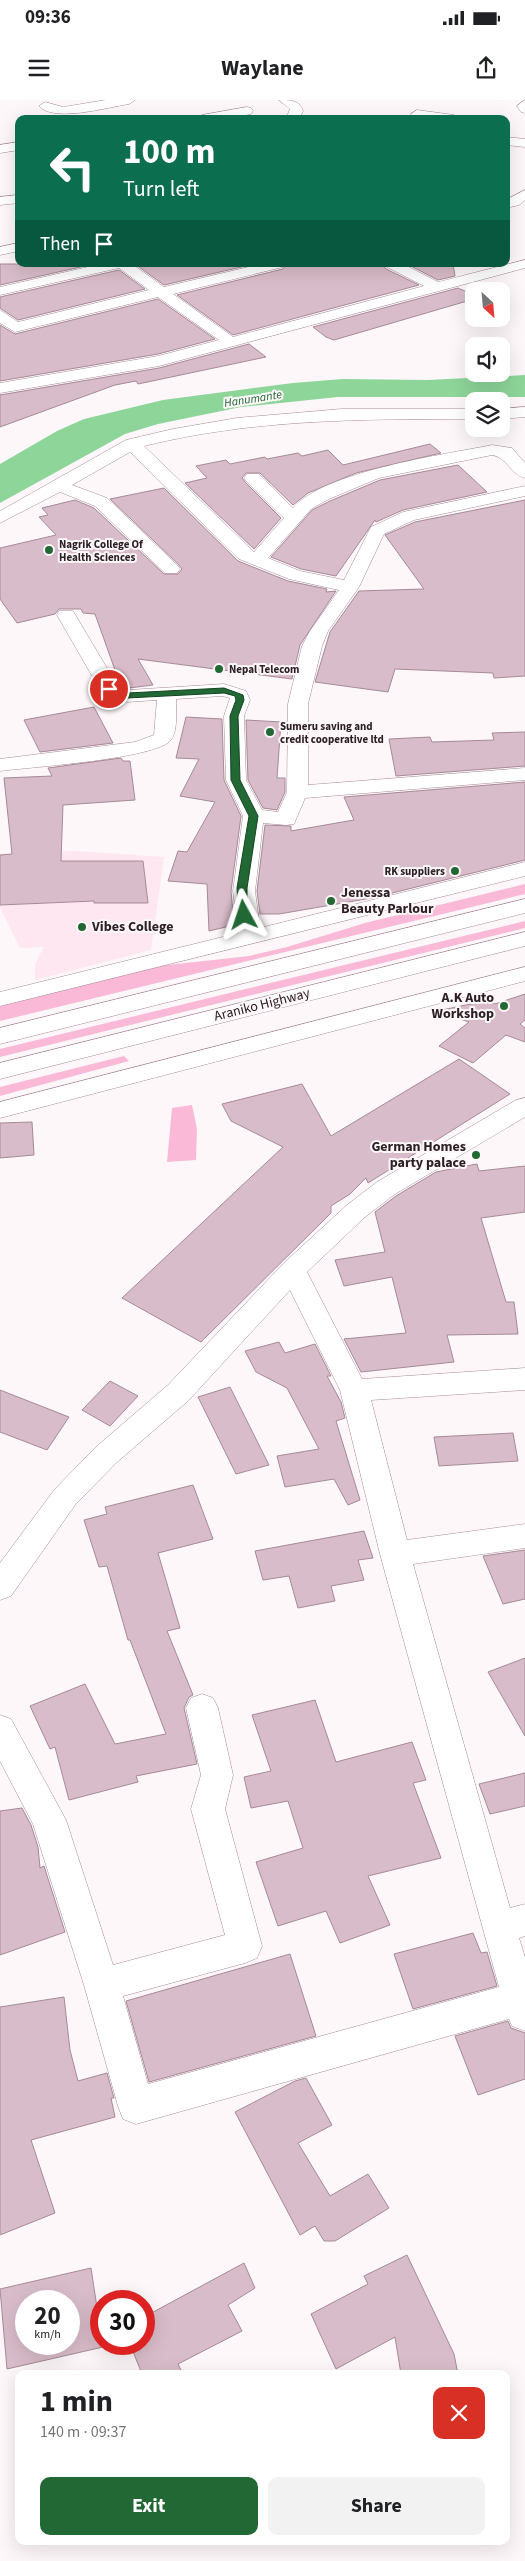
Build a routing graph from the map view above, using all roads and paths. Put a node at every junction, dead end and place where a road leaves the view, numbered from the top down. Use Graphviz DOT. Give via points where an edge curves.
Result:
graph roads {
  1 [pos="129,100"];
  2 [pos="229,100"];
  3 [pos="285,100"];
  4 [pos="525,104"];
  5 [pos="45,106"];
  6 [pos="525,109"];
  7 [pos="247,111"];
  8 [pos="417,114"];
  9 [pos="224,115"];
  10 [pos="257,115"];
  11 [pos="294,115"];
  12 [pos="424,115"];
  13 [pos="510,141"];
  14 [pos="525,143"];
  15 [pos="15,147"];
  16 [pos="0,149"];
  17 [pos="525,194"];
  18 [pos="15,199"];
  19 [pos="0,201"];
  20 [pos="510,203"];
  21 [pos="15,248"];
  22 [pos="0,251"];
  23 [pos="525,264"];
  24 [pos="105,267"];
  25 [pos="127,267"];
  26 [pos="265,267"];
  27 [pos="398,267"];
  28 [pos="436,287"];
  29 [pos="0,291"];
  30 [pos="161,292"];
  31 [pos="0,315"];
  32 [pos="231,342"];
  33 [pos="0,388"];
  34 [pos="525,412"];
  35 [pos="510,413"];
  36 [pos="465,414"];
  37 [pos="132,444"];
  38 [pos="525,473"];
  39 [pos="253,478"];
  40 [pos="58,485"];
  41 [pos="525,491"];
  42 [pos="0,518"];
  43 [pos="293,518"];
  44 [pos="256,561"];
  45 [pos="171,569"];
  46 [pos="350,588"];
  47 [pos="66,616"];
  48 [pos="167,693"];
  49 [pos="0,765"];
  50 [pos="525,774"];
  51 [pos="296,792"];
  52 [pos="254,816"];
  53 [pos="525,869"];
  54 [pos="525,906"];
  55 [pos="252,937"];
  56 [pos="525,939"];
  57 [pos="525,974"];
  58 [pos="0,999"];
  59 [pos="0,1036"];
  60 [pos="0,1071"];
  61 [pos="525,1106"];
  62 [pos="0,1110"];
  63 [pos="293,1270"];
  64 [pos="525,1379"];
  65 [pos="354,1390"];
  66 [pos="525,1536"];
  67 [pos="395,1554"];
  68 [pos="0,1587"];
  69 [pos="202,1708"];
  70 [pos="0,1729"];
  71 [pos="512,1924"];
  72 [pos="102,1985"];
  73 [pos="522,2007"];
  1 -- 5 [label="main road" via="62,111"];
  2 -- 7 [label="main road"];
  3 -- 11 [label="main road" via="296,107"];
  4 -- 6 [label="main road"];
  7 -- 9 [label="main road"];
  7 -- 10 [label="main road"];
  8 -- 12 [label="main road"];
  13 -- 14 [label="main road"];
  15 -- 16 [label="main road"];
  17 -- 20 [label="main road"];
  18 -- 19 [label="main road"];
  21 -- 22 [label="main road"];
  23 -- 28 [label="main road"];
  24 -- 29 [label="main road"];
  25 -- 30 [label="main road"];
  26 -- 30 [label="main road"];
  27 -- 28 [label="main road"];
  28 -- 32 [label="main road"];
  30 -- 31 [label="main road" via="15,327"];
  30 -- 32 [label="main road"];
  32 -- 33 [label="main road" via="159,361"];
  34 -- 35 [label="main road"];
  36 -- 37 [label="main road" via="288,417 173,434"];
  37 -- 40 [label="main road"];
  37 -- 44 [label="main road"];
  38 -- 43 [label="main road" via="506,452 500,450 443,458 374,474 323,495 305,505"];
  39 -- 43 [label="main road"];
  40 -- 42 [label="main road"];
  40 -- 45 [label="main road" via="101,502"];
  41 -- 46 [label="main road" via="418,513 377,530"];
  43 -- 44 [label="main road"];
  44 -- 46 [label="main road"];
  46 -- 51 [label="main road" via="312,646 298,704"];
  47 -- 48 [label="main road" via="109,689 127,696"];
  48 -- 49 [label="main road" via="164,736 158,742 137,748"];
  48 -- 52 [label="main road" via="224,690 239,695 234,716 236,780"];
  50 -- 51 [label="main road"];
  51 -- 52 [label="main road" via="286,819"];
  52 -- 55 [label="main road" via="242,888 244,915"];
  53 -- 55 [label="main road"];
  54 -- 59 [label="main road"];
  55 -- 58 [label="main road"];
  56 -- 60 [label="main road, Araniko Highway"];
  57 -- 62 [label="main road"];
  61 -- 63 [label="main road" via="386,1188 356,1211"];
  63 -- 65 [label="main road"];
  63 -- 68 [label="main road" via="178,1394 106,1455 65,1497"];
  64 -- 65 [label="main road"];
  65 -- 67 [label="main road"];
  66 -- 67 [label="main road"];
  67 -- 71 [label="main road"];
  69 -- 72 [label="main road" via="217,1775 208,1809 245,1946"];
  70 -- 72 [label="main road" via="49,1820"];
  71 -- 73 [label="main road"];
  72 -- 73 [label="main road" via="136,2106"];
}
